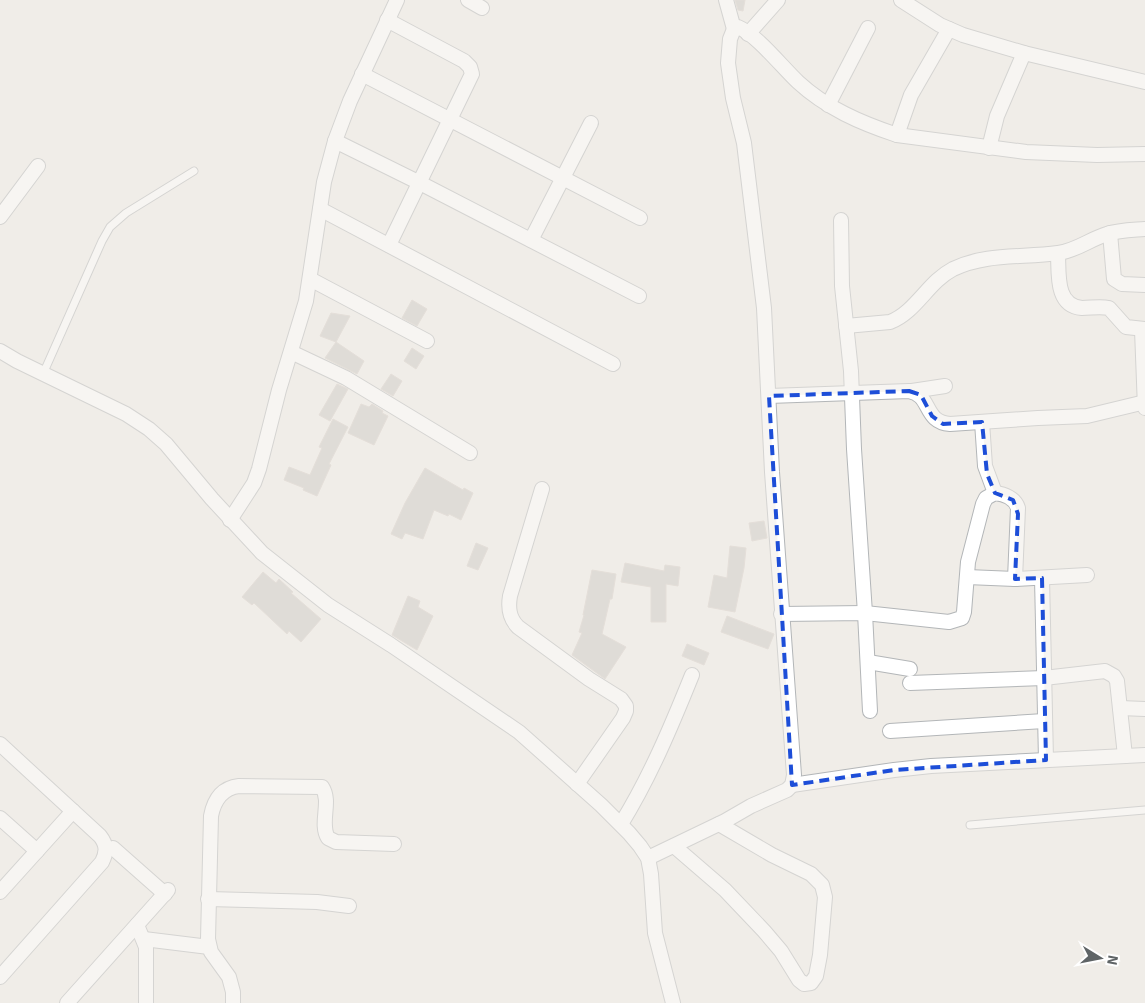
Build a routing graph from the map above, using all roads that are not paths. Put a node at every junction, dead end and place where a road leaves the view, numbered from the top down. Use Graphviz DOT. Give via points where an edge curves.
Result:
graph roads {
  1 [pos="397,0"];
  2 [pos="468,0"];
  3 [pos="726,0"];
  4 [pos="778,0"];
  5 [pos="901,0"];
  6 [pos="482,8"];
  7 [pos="387,20"];
  8 [pos="868,28"];
  9 [pos="734,29"];
  10 [pos="949,29"];
  11 [pos="748,34"];
  12 [pos="1024,53"];
  13 [pos="362,74"];
  14 [pos="1145,82"];
  15 [pos="828,105"];
  16 [pos="451,120"];
  17 [pos="591,122"];
  18 [pos="897,135"];
  19 [pos="335,141"];
  20 [pos="989,148"];
  21 [pos="1145,154"];
  22 [pos="38,166"];
  23 [pos="194,171"];
  24 [pos="563,178"];
  25 [pos="420,183"];
  26 [pos="320,209"];
  27 [pos="0,217"];
  28 [pos="640,218"];
  29 [pos="841,220"];
  30 [pos="1145,229"];
  31 [pos="1110,233"];
  32 [pos="532,240"];
  33 [pos="389,245"];
  34 [pos="1058,254"];
  35 [pos="310,279"];
  36 [pos="1145,284"];
  37 [pos="639,296"];
  38 [pos="846,326"];
  39 [pos="1143,329"];
  40 [pos="427,341"];
  41 [pos="0,351"];
  42 [pos="291,352"];
  43 [pos="613,364"];
  44 [pos="43,374"];
  45 [pos="945,386"];
  46 [pos="912,391"];
  47 [pos="852,393"];
  48 [pos="769,396"];
  49 [pos="1145,402"];
  50 [pos="1145,408"];
  51 [pos="982,422"];
  52 [pos="470,452"];
  53 [pos="542,489"];
  54 [pos="995,492"];
  55 [pos="230,520"];
  56 [pos="1087,575"];
  57 [pos="967,578"];
  58 [pos="1042,578"];
  59 [pos="1015,579"];
  60 [pos="865,613"];
  61 [pos="781,614"];
  62 [pos="868,662"];
  63 [pos="692,675"];
  64 [pos="1044,678"];
  65 [pos="1120,708"];
  66 [pos="1145,709"];
  67 [pos="870,711"];
  68 [pos="1044,721"];
  69 [pos="890,731"];
  70 [pos="0,744"];
  71 [pos="1145,755"];
  72 [pos="1125,756"];
  73 [pos="1046,760"];
  74 [pos="578,784"];
  75 [pos="792,785"];
  76 [pos="1145,810"];
  77 [pos="73,811"];
  78 [pos="0,818"];
  79 [pos="621,824"];
  80 [pos="719,824"];
  81 [pos="970,824"];
  82 [pos="394,844"];
  83 [pos="674,846"];
  84 [pos="113,848"];
  85 [pos="37,851"];
  86 [pos="648,858"];
  87 [pos="0,892"];
  88 [pos="208,899"];
  89 [pos="348,906"];
  90 [pos="137,925"];
  91 [pos="144,942"];
  92 [pos="119,945"];
  93 [pos="209,947"];
  94 [pos="0,977"];
  95 [pos="67,1003"];
  96 [pos="146,1003"];
  97 [pos="234,1003"];
  98 [pos="674,1003"];
  1 -- 7 [label="street"];
  2 -- 6 [label="street"];
  3 -- 9 [label="street"];
  4 -- 11 [label="street"];
  5 -- 10 [label="street"];
  7 -- 13 [label="street"];
  7 -- 16 [label="street" via="470,67 471,79"];
  8 -- 15 [label="street"];
  9 -- 11 [label="street" via="738,27"];
  9 -- 48 [label="street" via="730,39 728,70 748,167 764,308"];
  10 -- 12 [label="street"];
  10 -- 18 [label="street" via="912,95"];
  11 -- 15 [label="street" via="798,82"];
  12 -- 14 [label="street"];
  12 -- 20 [label="street" via="997,116"];
  13 -- 16 [label="street"];
  13 -- 19 [label="street"];
  15 -- 18 [label="street"];
  16 -- 24 [label="street"];
  16 -- 25 [label="street"];
  17 -- 24 [label="street"];
  18 -- 20 [label="street"];
  19 -- 25 [label="street"];
  19 -- 26 [label="street"];
  20 -- 21 [label="street" via="1068,154"];
  22 -- 27 [label="street"];
  23 -- 44 [label="lane" via="126,213 110,227"];
  24 -- 28 [label="street"];
  24 -- 32 [label="street"];
  25 -- 32 [label="street"];
  25 -- 33 [label="street"];
  26 -- 33 [label="street"];
  26 -- 35 [label="street"];
  29 -- 38 [label="street"];
  30 -- 31 [label="street"];
  31 -- 34 [label="street"];
  31 -- 36 [label="street" via="1114,279 1125,285"];
  32 -- 37 [label="street"];
  33 -- 43 [label="street"];
  34 -- 38 [label="street" via="975,260 940,277 896,320"];
  34 -- 39 [label="street" via="1061,292 1066,302 1080,308 1109,308 1126,327"];
  35 -- 40 [label="street"];
  35 -- 42 [label="street"];
  38 -- 47 [label="street"];
  39 -- 49 [label="street"];
  41 -- 44 [label="street"];
  42 -- 52 [label="street" via="346,378"];
  42 -- 55 [label="street" via="254,483"];
  44 -- 55 [label="street" via="126,414 149,429 191,472"];
  45 -- 46 [label="street"];
  46 -- 47 [label="street"];
  46 -- 51 [label="street" via="921,395 932,416 943,424"];
  47 -- 48 [label="street"];
  47 -- 60 [label="street"];
  48 -- 61 [label="street"];
  49 -- 50 [label="street"];
  49 -- 51 [label="street" via="1087,416"];
  51 -- 54 [label="street" via="985,466"];
  53 -- 74 [label="street" via="510,596 511,618 518,627 620,698 626,706 623,718"];
  54 -- 57 [label="street" via="983,504"];
  54 -- 59 [label="street" via="1014,500 1018,508"];
  55 -- 74 [label="street" via="262,553 328,605 492,712"];
  56 -- 58 [label="street"];
  57 -- 59 [label="street"];
  57 -- 60 [label="street" via="964,615 956,621"];
  58 -- 59 [label="street"];
  58 -- 64 [label="street"];
  60 -- 61 [label="street"];
  60 -- 62 [label="street"];
  61 -- 75 [label="street" via="794,775"];
  62 -- 64 [label="street" via="910,676"];
  62 -- 67 [label="street"];
  63 -- 79 [label="street" via="653,767"];
  64 -- 65 [label="street" via="1105,671 1117,681"];
  64 -- 68 [label="street"];
  65 -- 66 [label="street"];
  65 -- 72 [label="street"];
  68 -- 69 [label="street"];
  68 -- 73 [label="street"];
  70 -- 77 [label="street"];
  71 -- 72 [label="street"];
  72 -- 73 [label="street"];
  73 -- 75 [label="street" via="894,770"];
  74 -- 79 [label="street"];
  75 -- 80 [label="street"];
  76 -- 81 [label="lane"];
  77 -- 85 [label="street"];
  77 -- 94 [label="street" via="104,842 105,856"];
  78 -- 85 [label="street"];
  79 -- 86 [label="street"];
  80 -- 83 [label="street"];
  80 -- 83 [label="street" via="811,874 822,885 825,897 820,955 816,976 811,983 804,984 799,980 764,931 725,890"];
  82 -- 88 [label="street" via="336,842 328,838 325,832 326,793 322,787 234,787 224,791 212,808"];
  83 -- 86 [label="street"];
  84 -- 90 [label="street" via="167,892"];
  85 -- 87 [label="street"];
  86 -- 98 [label="street" via="655,933"];
  88 -- 89 [label="street"];
  88 -- 93 [label="street"];
  90 -- 91 [label="street"];
  90 -- 92 [label="street"];
  91 -- 92 [label="street"];
  91 -- 93 [label="street"];
  91 -- 96 [label="street" via="147,953"];
  92 -- 95 [label="street"];
  93 -- 97 [label="street" via="230,977"];
}
